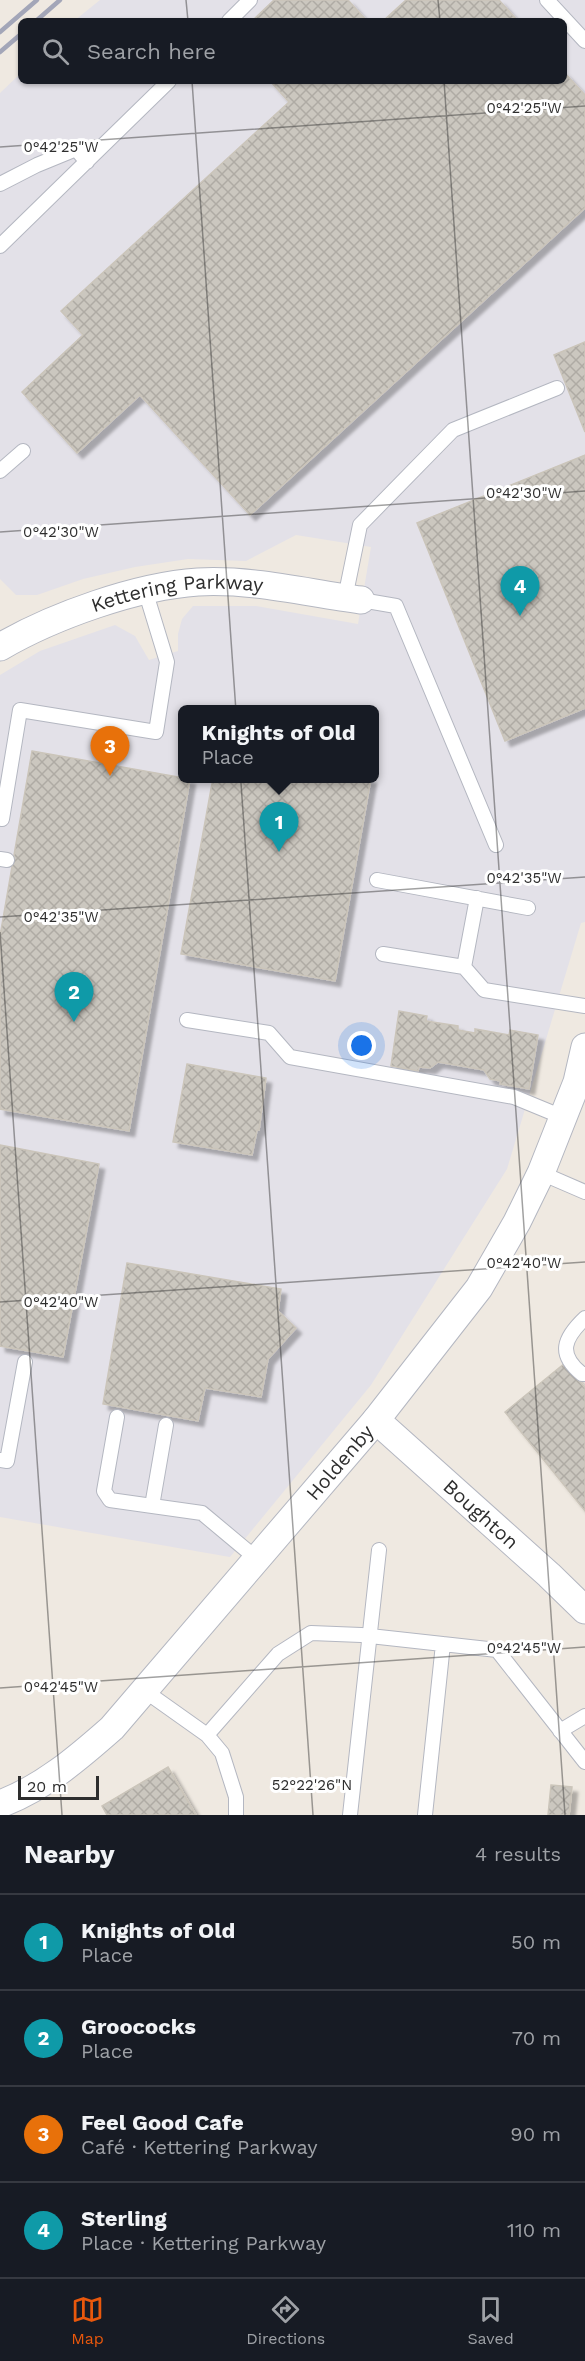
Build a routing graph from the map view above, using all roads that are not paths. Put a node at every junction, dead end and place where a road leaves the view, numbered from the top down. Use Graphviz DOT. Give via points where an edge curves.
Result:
graph roads {
  1 [pos="250,0"];
  2 [pos="547,0"];
  3 [pos="232,18"];
  4 [pos="564,18"];
  5 [pos="567,22"];
  6 [pos="585,41"];
  7 [pos="167,84"];
  8 [pos="87,162"];
  9 [pos="0,184"];
  10 [pos="0,246"];
  11 [pos="557,388"];
  12 [pos="23,451"];
  13 [pos="0,471"];
  14 [pos="145,590"];
  15 [pos="353,599"];
  16 [pos="4,637"];
  17 [pos="2,819"];
  18 [pos="496,845"];
  19 [pos="377,880"];
  20 [pos="477,898"];
  21 [pos="528,908"];
  22 [pos="383,954"];
  23 [pos="464,967"];
  24 [pos="585,1006"];
  25 [pos="187,1020"];
  26 [pos="585,1047"];
  27 [pos="565,1118"];
  28 [pos="541,1173"];
  29 [pos="585,1192"];
  30 [pos="585,1318"];
  31 [pos="25,1362"];
  32 [pos="584,1375"];
  33 [pos="117,1417"];
  34 [pos="376,1420"];
  35 [pos="166,1425"];
  36 [pos="0,1460"];
  37 [pos="152,1506"];
  38 [pos="379,1550"];
  39 [pos="257,1559"];
  40 [pos="585,1611"];
  41 [pos="369,1636"];
  42 [pos="443,1644"];
  43 [pos="145,1691"];
  44 [pos="585,1716"];
  45 [pos="560,1731"];
  46 [pos="207,1735"];
  47 [pos="585,1762"];
  48 [pos="3,1798"];
  49 [pos="236,1815"];
  50 [pos="350,1815"];
  51 [pos="425,1815"];
  1 -- 3 [label="lane"];
  2 -- 4 [label="lane"];
  5 -- 6 [label="lane"];
  7 -- 8 [label="lane"];
  8 -- 9 [label="lane" via="76,149"];
  8 -- 10 [label="lane"];
  11 -- 15 [label="lane" via="453,430 360,525"];
  12 -- 13 [label="lane"];
  14 -- 15 [label="street, Kettering Parkway" via="198,582 265,585"];
  14 -- 16 [label="street, Kettering Parkway"];
  14 -- 17 [label="lane" via="167,662 156,732 20,710"];
  15 -- 18 [label="lane" via="396,606"];
  19 -- 20 [label="lane"];
  20 -- 21 [label="lane"];
  20 -- 23 [label="lane"];
  22 -- 23 [label="lane"];
  23 -- 24 [label="lane" via="484,990"];
  25 -- 27 [label="lane" via="270,1033 290,1057 514,1097"];
  26 -- 27 [label="street, Holdenby"];
  27 -- 28 [label="street, Holdenby"];
  28 -- 29 [label="lane"];
  28 -- 34 [label="street, Holdenby" via="479,1288"];
  30 -- 32 [label="lane" via="572,1330 565,1351 570,1365"];
  31 -- 36 [label="lane" via="7,1461"];
  33 -- 37 [label="lane" via="104,1491 110,1500"];
  34 -- 39 [label="street, Holdenby"];
  34 -- 40 [label="street, Boughton"];
  35 -- 37 [label="lane"];
  37 -- 39 [label="lane" via="202,1513"];
  38 -- 41 [label="lane"];
  39 -- 43 [label="street, Holdenby"];
  41 -- 42 [label="lane"];
  41 -- 46 [label="lane" via="310,1633 278,1654"];
  41 -- 50 [label="lane"];
  42 -- 45 [label="lane" via="497,1650"];
  42 -- 51 [label="lane"];
  43 -- 46 [label="lane"];
  43 -- 48 [label="street, Holdenby" via="112,1728 48,1780"];
  44 -- 45 [label="lane"];
  45 -- 47 [label="lane"];
  46 -- 49 [label="lane" via="222,1753 236,1797"];
}
